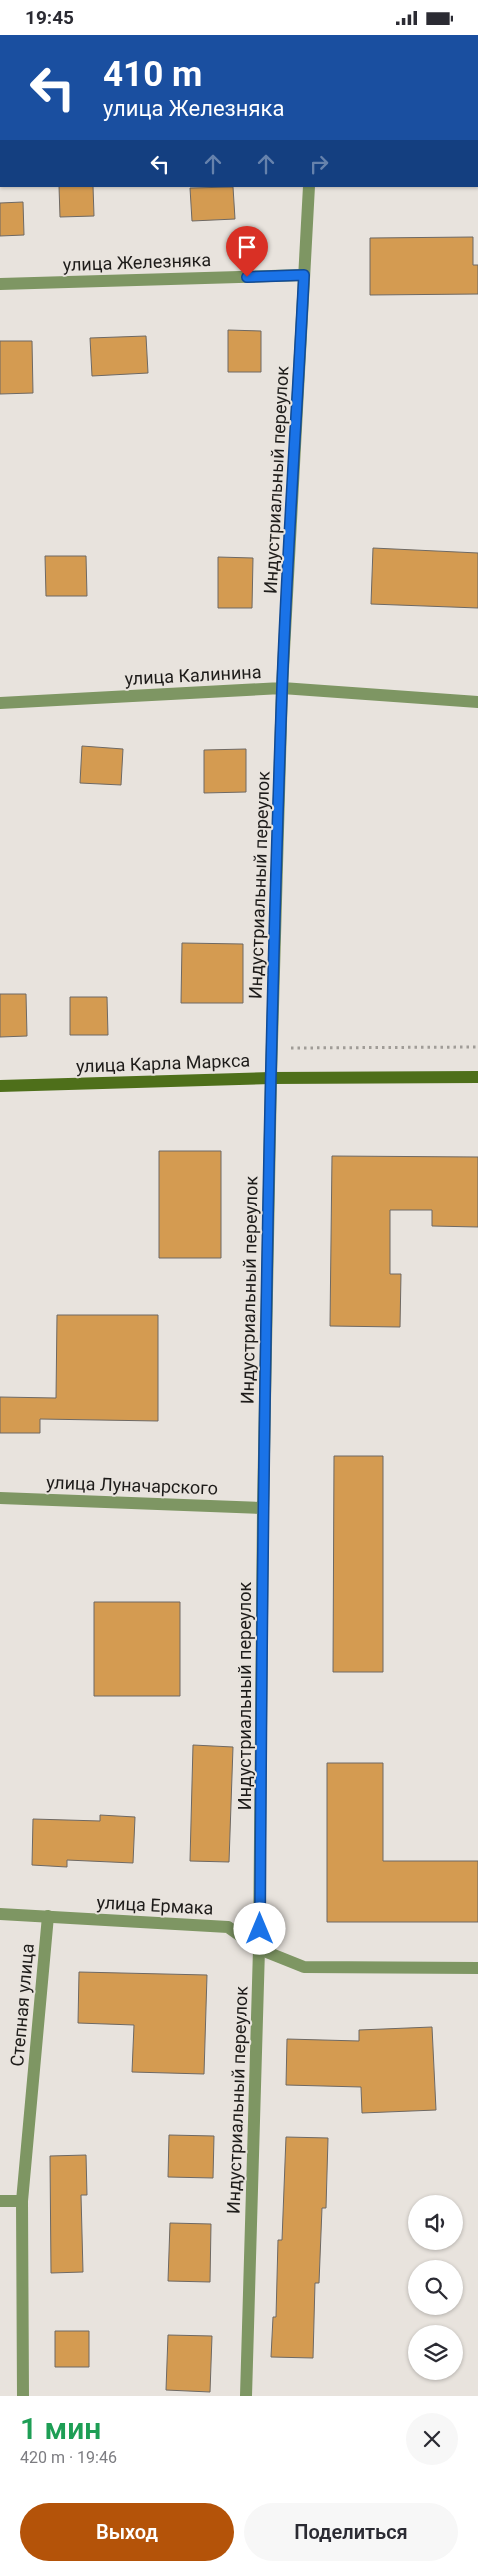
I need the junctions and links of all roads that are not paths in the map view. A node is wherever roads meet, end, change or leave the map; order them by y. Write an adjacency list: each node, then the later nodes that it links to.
1 (309, 187): 2 (street, Индустриальный переулок)
2 (304, 275): 3 (street, улица Железняка); 4 (street, Индустриальный переулок)
3 (0, 284)
4 (282, 688): 5 (street, улица Калинина); 6 (street, улица Калинина); 7 (street, Индустриальный переулок)
5 (478, 702)
6 (0, 703)
7 (271, 1077): 8 (main road, улица Карла Маркса); 9 (main road, улица Карла Маркса); 11 (street, Индустриальный переулок)
8 (478, 1077)
9 (0, 1086)
10 (0, 1498): 11 (street, улица Луначарского)
11 (263, 1508): 14 (street, Индустриальный переулок)
12 (0, 1914): 13 (street, улица Ермака)
13 (48, 1916): 14 (street, улица Ермака); 17 (street, Степная улица)
14 (259, 1949): 15 (street, улица Ермака); 19 (street, Индустриальный переулок)
15 (478, 1968)
16 (0, 2201): 17 (street)
17 (22, 2201): 18 (street, Степная улица)
18 (23, 2396)
19 (246, 2396)

